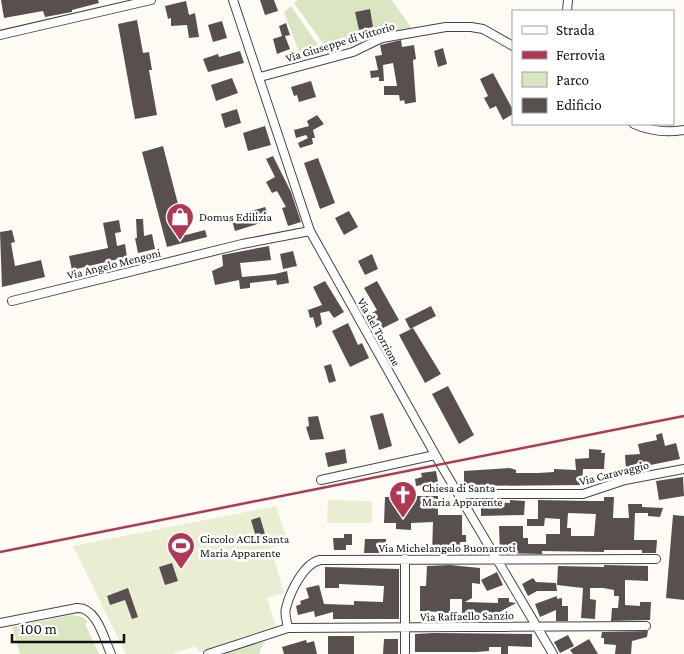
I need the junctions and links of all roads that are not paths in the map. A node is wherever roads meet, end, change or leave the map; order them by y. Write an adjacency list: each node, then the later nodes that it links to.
1 (152, 0): 3 (street)
2 (233, 0): 5 (street, Via del Torrione)
3 (0, 36)
4 (512, 45): 5 (street, Via Giuseppe di Vittorio)
5 (260, 77): 8 (street, Via del Torrione)
6 (636, 125): 7 (street)
7 (684, 130)
8 (310, 231): 9 (street, Via Angelo Mengoni); 10 (street, Via del Torrione)
9 (12, 301)
10 (435, 455): 12 (street); 13 (street, Via del Torrione)
11 (684, 468): 13 (street, Via Caravaggio)
12 (321, 480)
13 (460, 497): 15 (street, Via del Torrione)
14 (405, 559): 15 (street, Via Michelangelo Buonarroti); 20 (street, Via Michelangelo Buonarroti); 21 (street)
15 (498, 559): 16 (street, Via Michelangelo Buonarroti); 19 (street, Via del Torrione)
16 (656, 559)
17 (0, 623): 22 (street)
18 (646, 626): 19 (street, Via Raffaello Sanzio)
19 (536, 627): 21 (street, Via Raffaello Sanzio); 25 (street, Via del Torrione)
20 (288, 628): 21 (street, Via Raffaello Sanzio); 23 (street, Via Raffaello Sanzio)
21 (405, 629): 24 (street)
22 (111, 654)
23 (208, 654)
24 (405, 654)
25 (553, 654)

